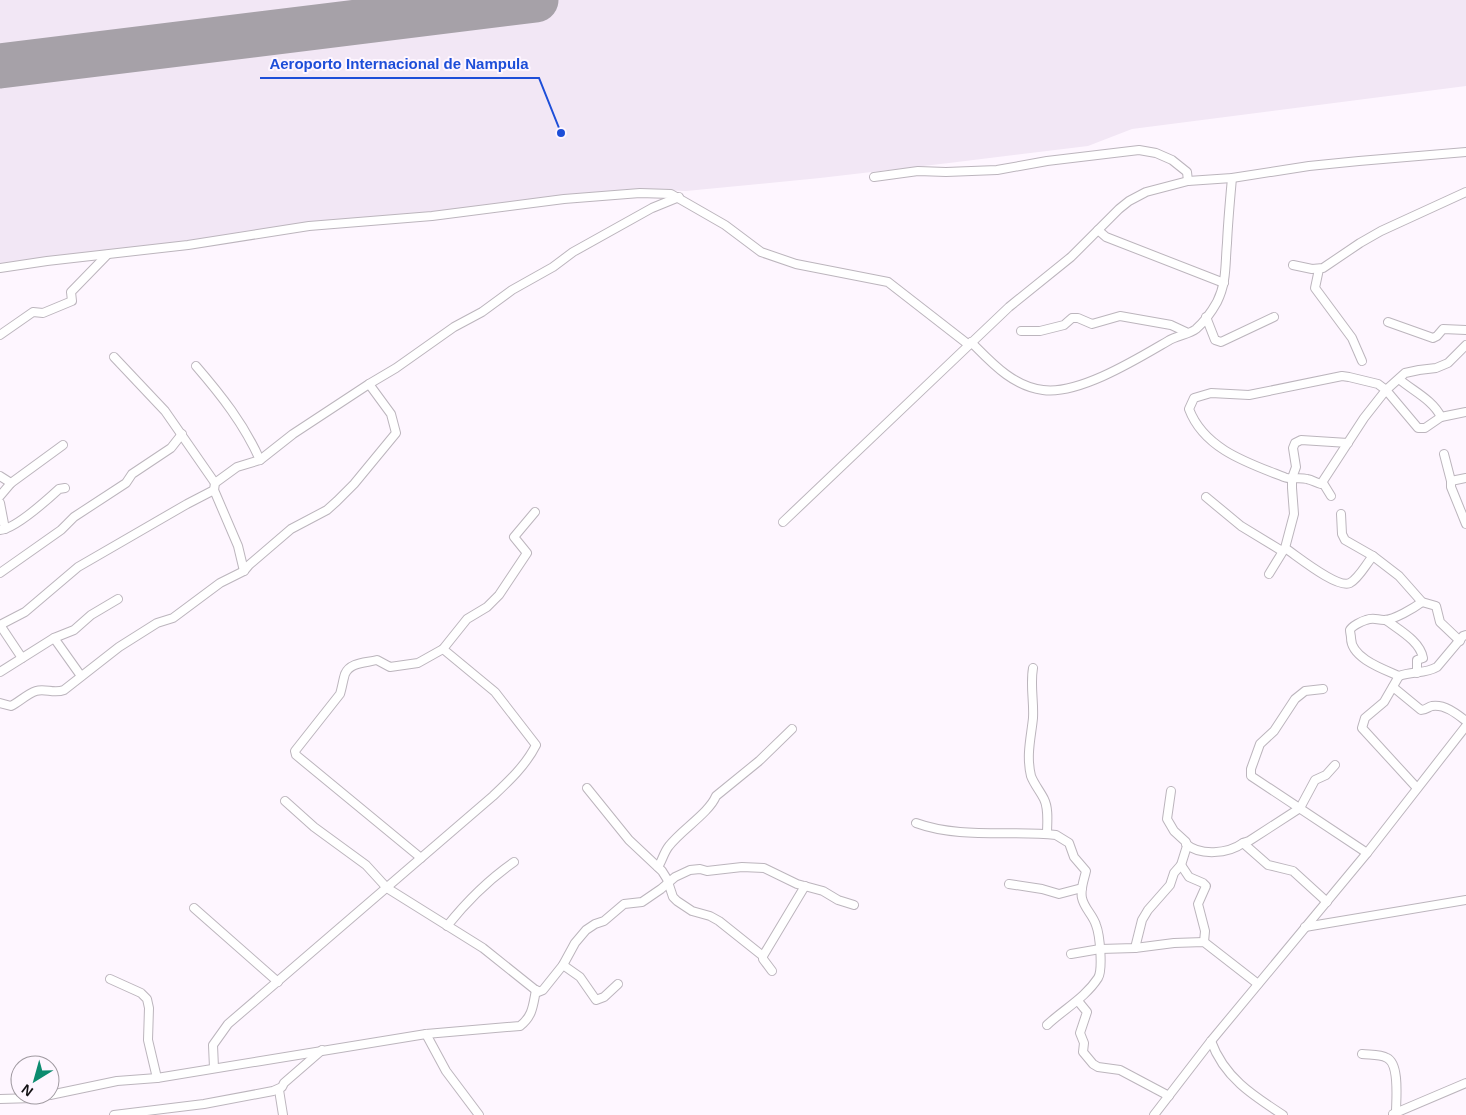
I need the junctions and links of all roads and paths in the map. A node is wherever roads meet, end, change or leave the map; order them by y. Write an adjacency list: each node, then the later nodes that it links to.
1 (1466, 152): 3 (street)
2 (874, 177): 4 (street)
3 (1232, 178): 4 (street); 12 (street)
4 (1188, 181): 7 (street)
5 (1466, 192): 11 (street)
6 (679, 197): 8 (street); 20 (street); 26 (street)
7 (1098, 230): 12 (street); 20 (street)
8 (107, 255): 10 (street); 19 (street)
9 (1293, 265): 11 (street)
10 (0, 268)
11 (1319, 269): 23 (street)
12 (1224, 283): 13 (street)
13 (1206, 317): 14 (street); 18 (street)
14 (1274, 318)
15 (1388, 322): 16 (street)
16 (1466, 330)
17 (1021, 332): 18 (street)
18 (1186, 332): 20 (street)
19 (0, 334)
20 (970, 344): 49 (street)
21 (1466, 345): 25 (street)
22 (114, 357): 30 (street)
23 (1362, 361)
24 (196, 366): 34 (street)
25 (1399, 379): 27 (street); 29 (street)
26 (369, 384): 34 (street); 54 (street)
27 (1386, 390): 29 (street); 31 (street); 36 (street)
28 (1466, 412): 29 (street)
29 (1441, 417)
30 (182, 434): 41 (street); 55 (street)
31 (1348, 443): 36 (street); 40 (street)
32 (63, 445): 39 (street)
33 (1444, 454): 38 (street)
34 (260, 460): 41 (street)
35 (0, 476): 39 (street)
36 (1292, 478): 40 (street); 52 (street)
37 (1466, 478): 38 (street)
38 (1451, 481): 50 (street)
39 (11, 483): 43 (street)
40 (1323, 483): 45 (street)
41 (214, 487): 54 (street); 64 (street)
42 (65, 488): 51 (street)
43 (0, 496)
44 (1206, 496): 52 (street)
45 (1331, 496)
46 (0, 503): 51 (street)
47 (535, 512): 63 (street)
48 (1341, 514): 53 (street)
49 (783, 522)
50 (1466, 524)
51 (2, 530)
52 (1283, 549): 53 (street); 56 (street)
53 (1373, 556): 58 (street)
54 (244, 571): 68 (street)
55 (0, 573)
56 (1269, 574)
57 (118, 599): 61 (street)
58 (1422, 602): 59 (street); 62 (street)
59 (1386, 620): 67 (street); 69 (street)
60 (1466, 635): 62 (street)
61 (54, 638): 64 (street); 68 (street)
62 (1460, 642): 67 (street)
63 (443, 649): 87 (street); 87 (street)
64 (22, 658): 66 (street)
65 (1033, 668): 83 (street)
66 (0, 672)
67 (1417, 673): 69 (street)
68 (81, 676): 72 (street)
69 (1399, 676): 70 (street)
70 (1393, 687): 73 (street); 78 (street)
71 (1323, 689): 81 (street)
72 (0, 703)
73 (1466, 720)
74 (1466, 726): 78 (street)
75 (792, 728): 90 (street)
76 (1334, 765): 81 (street)
77 (587, 788): 90 (street)
78 (1417, 788): 86 (street)
79 (1171, 791): 84 (street)
80 (285, 801): 94 (street)
81 (1300, 808): 85 (street); 86 (street)
82 (916, 823): 83 (street)
83 (1047, 834): 95 (street)
84 (1186, 844): 85 (street); 89 (street)
85 (1243, 844): 97 (street)
86 (1367, 853): 97 (street)
87 (421, 858): 94 (street)
88 (514, 862): 100 (street)
89 (1181, 864): 102 (street); 103 (street)
90 (658, 868): 91 (street)
91 (668, 882): 93 (street); 106 (street); 107 (street)
92 (1009, 884): 95 (street)
93 (805, 886): 98 (street); 106 (street)
94 (387, 888): 100 (street); 110 (street)
95 (1082, 888): 104 (street)
96 (1466, 900): 101 (street)
97 (1327, 902): 101 (street)
98 (854, 905)
99 (194, 908): 110 (street)
100 (448, 926): 113 (street)
101 (1305, 927): 112 (street)
102 (1204, 942): 103 (street); 112 (street)
103 (1136, 948): 104 (street)
104 (1100, 949): 105 (street); 114 (street)
105 (1071, 954)
106 (763, 956): 108 (street)
107 (563, 965): 111 (street); 113 (street)
108 (772, 971)
109 (110, 979): 121 (street)
110 (278, 982): 120 (street)
111 (618, 984)
112 (1258, 984): 117 (street)
113 (536, 990): 116 (street)
114 (1078, 1001): 115 (street); 125 (street)
115 (1047, 1025)
116 (426, 1034): 118 (street); 129 (street)
117 (1211, 1041): 125 (street); 131 (street)
118 (322, 1050): 120 (street); 123 (street)
119 (1362, 1054): 126 (street)
120 (214, 1068): 121 (street)
121 (156, 1078): 124 (street)
122 (1466, 1083): 126 (street)
123 (278, 1090): 127 (street); 128 (street)
124 (60, 1093)
125 (1169, 1096): 130 (street)
126 (1394, 1114)
127 (114, 1115)
128 (283, 1115)
129 (479, 1115)
130 (1154, 1115)
131 (1282, 1115)

